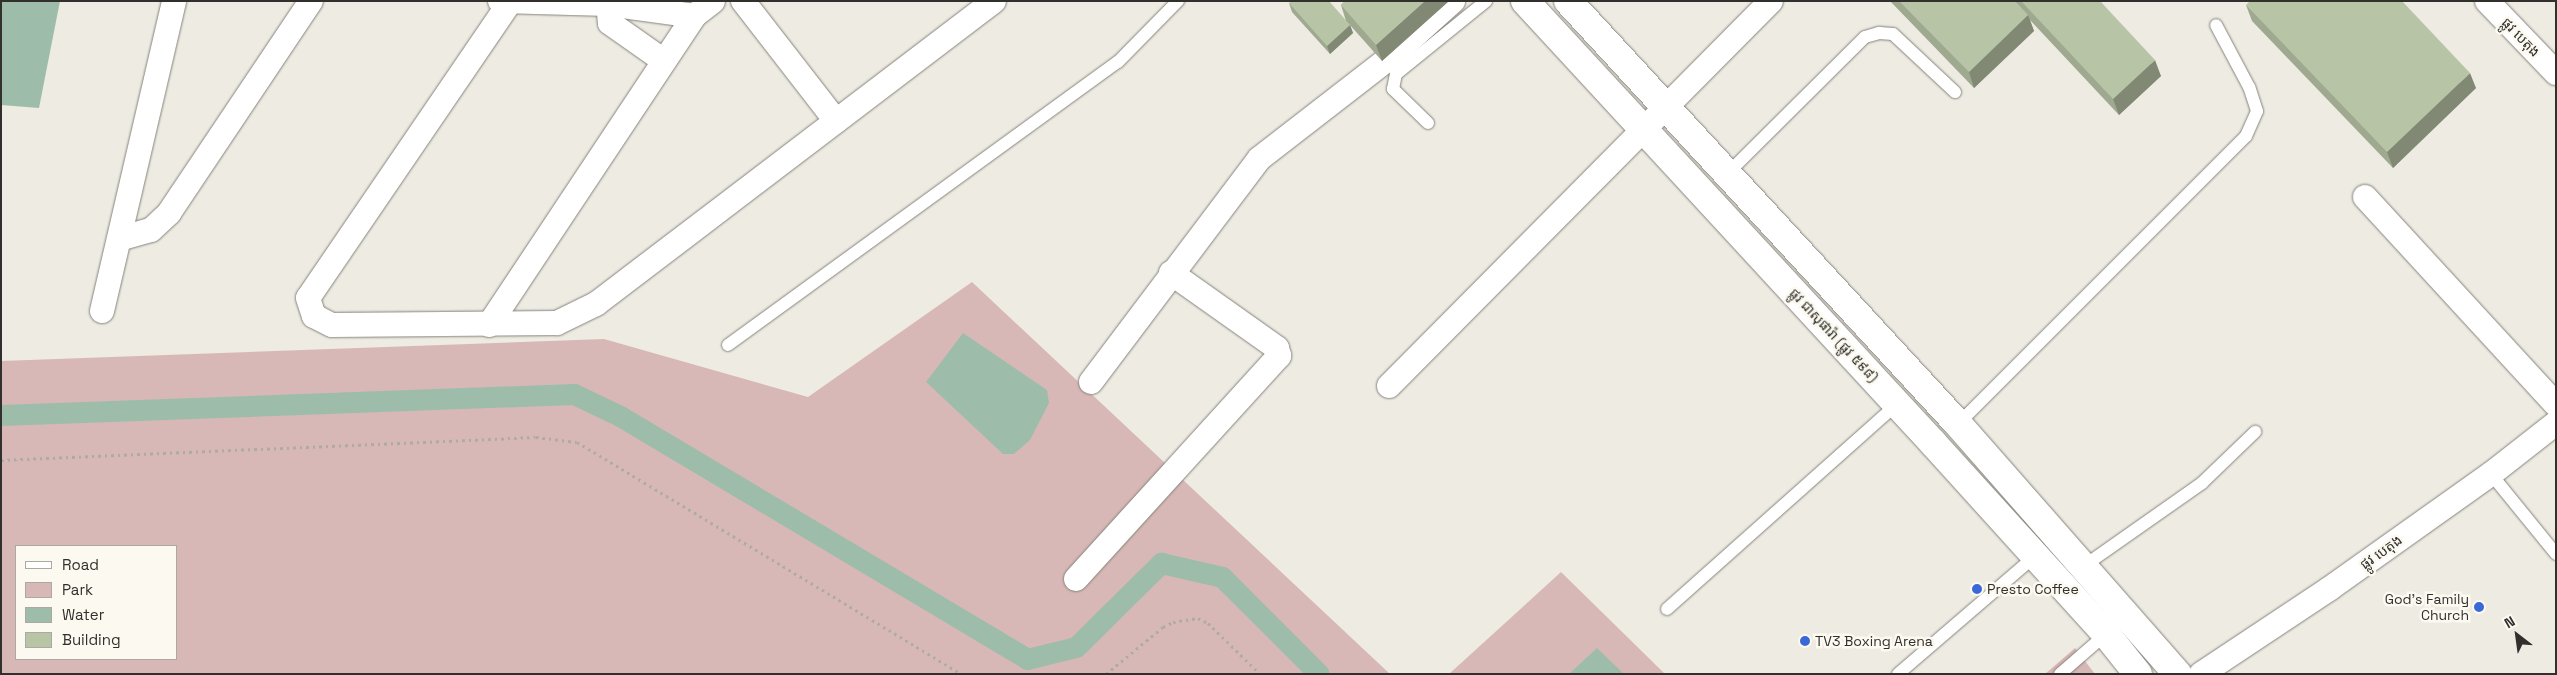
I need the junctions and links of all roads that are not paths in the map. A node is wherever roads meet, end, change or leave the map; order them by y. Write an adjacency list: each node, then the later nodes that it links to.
1 (174, 1): 26 (street)
2 (311, 1): 26 (street)
3 (713, 1): 15 (street)
4 (743, 1): 21 (street)
5 (994, 1): 21 (street)
6 (1178, 1): 30 (lane)
7 (1453, 1): 27 (street)
8 (1486, 1): 22 (lane)
9 (1525, 1): 23 (main road, ផ្លូវ ជាសុផារ៉ា (ផ្លូវ ៥៩៨))
10 (1568, 1): 20 (main road)
11 (1771, 1): 20 (street)
12 (2486, 1): 18 (street, ផ្លូវ បេតុង)
13 (505, 2): 14 (street); 29 (street)
14 (608, 3): 15 (street); 17 (street)
15 (694, 16): 17 (street)
16 (2216, 25): 36 (lane)
17 (664, 61): 29 (street)
18 (2556, 73)
19 (1955, 92): 24 (lane)
20 (1665, 106): 23 (street); 24 (main road)
21 (836, 122): 29 (street)
22 (1428, 123)
23 (1643, 129): 32 (street); 33 (main road, ផ្លូវ ជាសុផារ៉ា (ផ្លូវ ៥៩៨))
24 (1727, 174): 36 (main road)
25 (2365, 197): 34 (street)
26 (119, 239): 28 (street)
27 (1171, 273): 31 (street); 44 (street)
28 (102, 311)
29 (489, 325)
30 (728, 345)
31 (1091, 382)
32 (1388, 386)
33 (1898, 404): 40 (main road, ផ្លូវ ជាសុផារ៉ា (ផ្លូវ ៥៩៨)); 45 (lane)
34 (2556, 405)
35 (2556, 423): 38 (street, ផ្លូវ បេតុង)
36 (1958, 424): 39 (main road)
37 (2255, 432): 43 (lane)
38 (2491, 474): 41 (lane); 51 (street, ផ្លូវ បេតុង)
39 (2005, 477): 40 (main road); 43 (main road)
40 (1982, 498): 42 (main road, ផ្លូវ ជាសុផារ៉ា (ផ្លូវ ៥៩៨))
41 (2556, 554)
42 (2034, 557): 46 (main road, ផ្លូវ ជាសុផារ៉ា (ផ្លូវ ៥៩៨)); 47 (lane)
43 (2084, 566): 50 (main road)
44 (1076, 579)
45 (1667, 609)
46 (2106, 634): 48 (lane); 49 (main road, ផ្លូវ ជាសុផារ៉ា (ផ្លូវ ៥៩៨))
47 (1898, 674)
48 (2060, 674)
49 (2138, 674)
50 (2178, 674)
51 (2201, 674)

